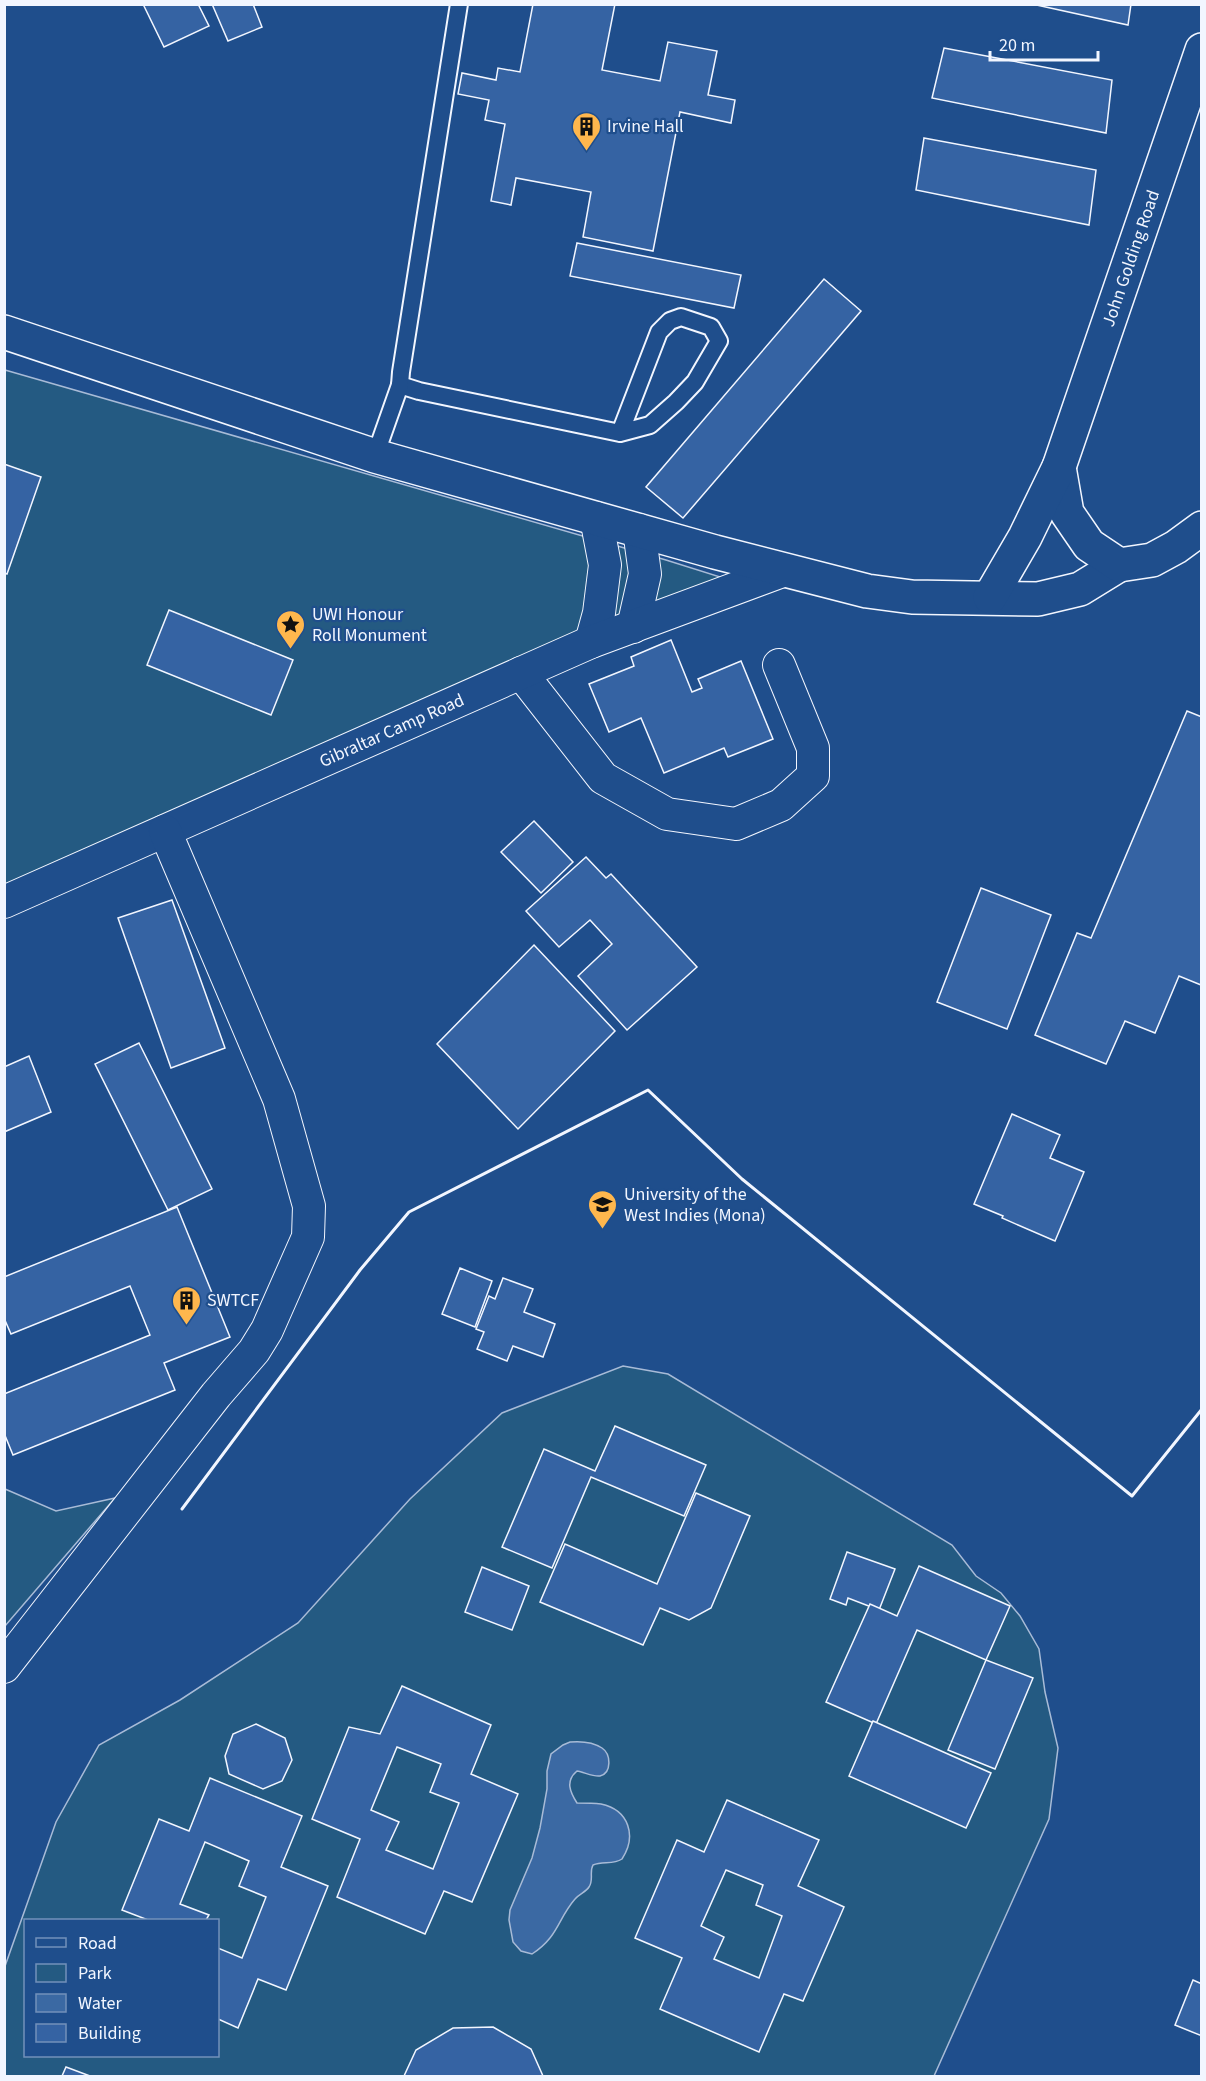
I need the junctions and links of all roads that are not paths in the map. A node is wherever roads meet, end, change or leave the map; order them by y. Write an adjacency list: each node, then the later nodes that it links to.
1 (459, 4): 4 (lane)
2 (1202, 50): 7 (street, John Golding Road)
3 (4, 332): 6 (street)
4 (400, 385): 5 (lane); 6 (lane)
5 (620, 433): 5 (lane)
6 (375, 456): 8 (street)
7 (1059, 467): 11 (street, John Golding Road); 13 (street, John Golding Road)
8 (596, 518): 10 (street); 15 (street)
9 (1202, 528): 11 (street)
10 (639, 530): 12 (street); 14 (street)
11 (1119, 565): 13 (street)
12 (785, 570): 13 (street); 14 (street, Gibraltar Camp Road)
13 (990, 597)
14 (633, 627): 15 (street, Gibraltar Camp Road)
15 (591, 642): 17 (street, Gibraltar Camp Road)
16 (779, 664): 17 (street)
17 (521, 673): 18 (street, Gibraltar Camp Road)
18 (165, 831): 19 (street, Gibraltar Camp Road); 20 (street)
19 (4, 902)
20 (4, 1667)

